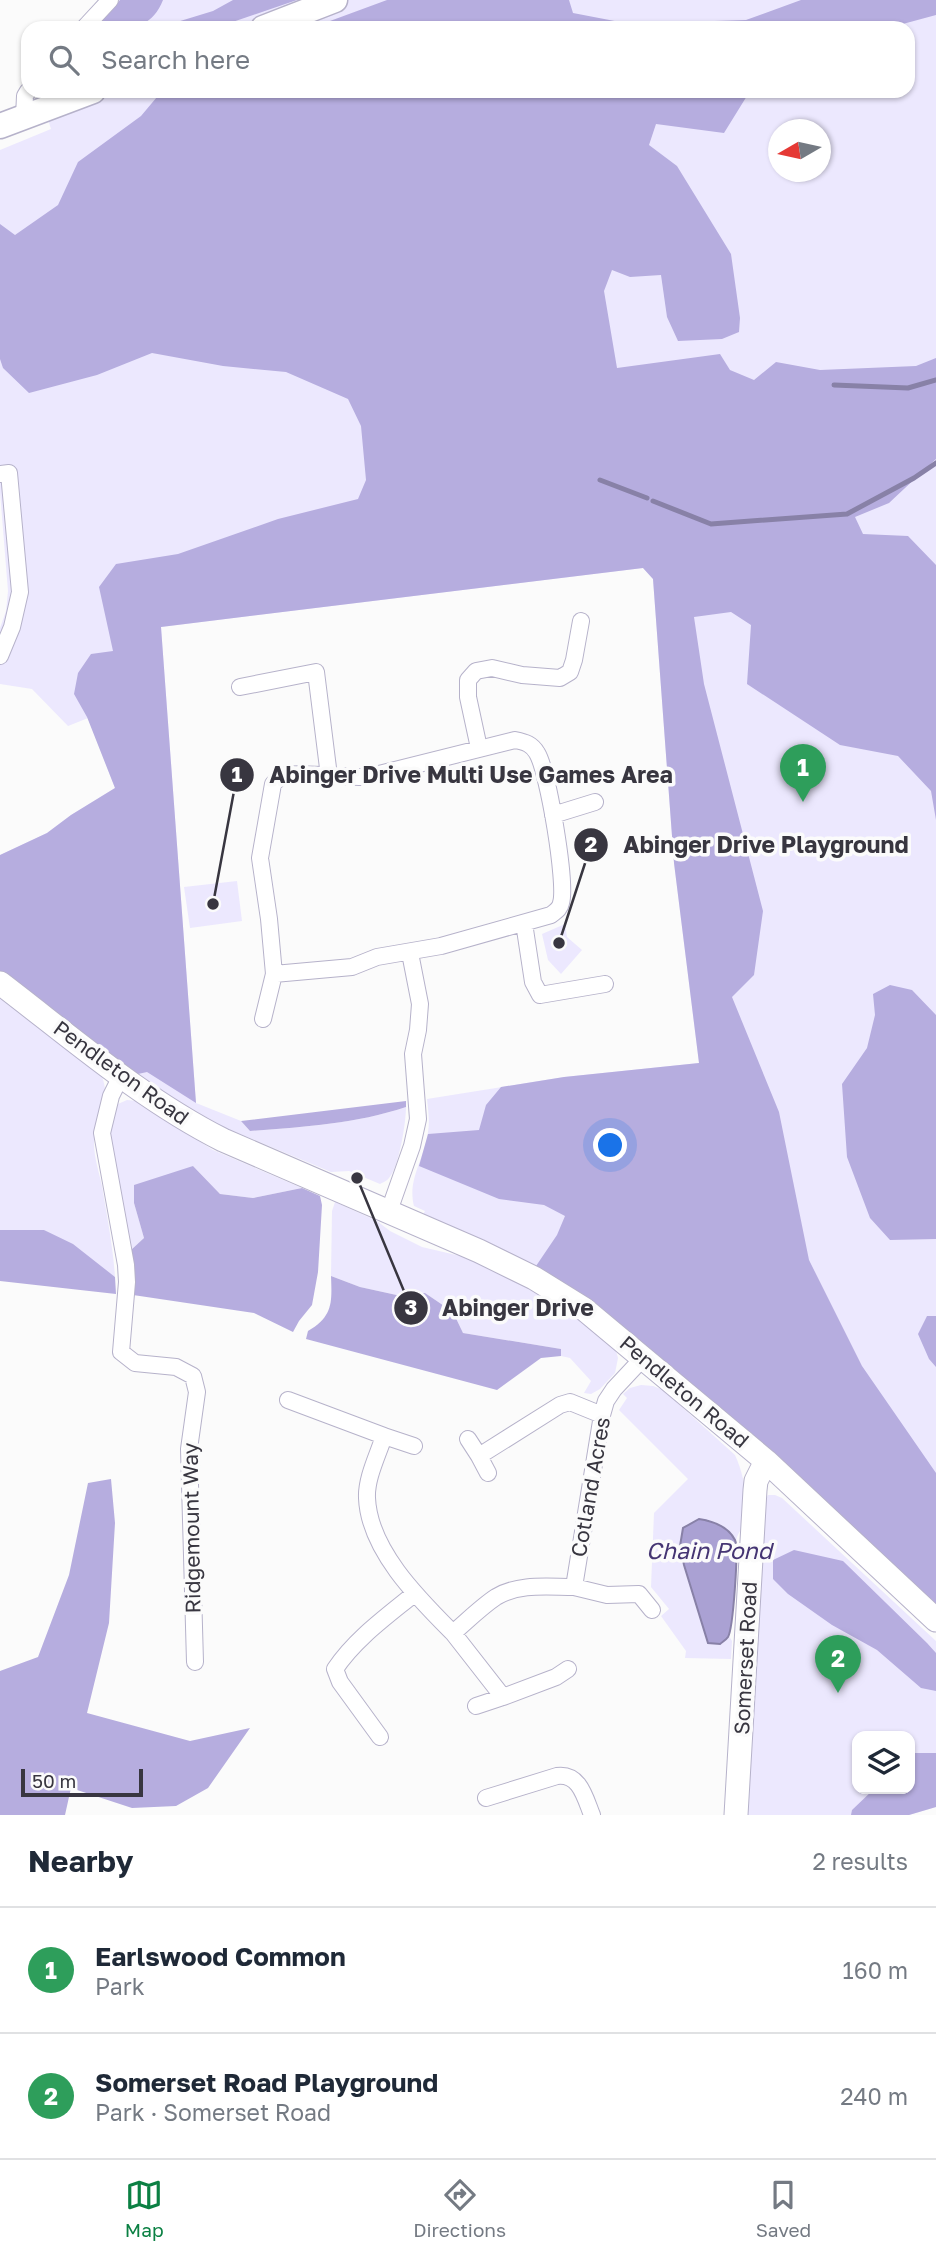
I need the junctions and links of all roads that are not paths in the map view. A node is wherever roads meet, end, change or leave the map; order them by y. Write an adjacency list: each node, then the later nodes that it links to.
1 (110, 0): 3 (street)
2 (335, 0): 4 (main road)
3 (90, 21)
4 (281, 21)
5 (25, 98): 7 (street)
6 (74, 98): 7 (main road)
7 (24, 117): 8 (main road)
8 (0, 126)
9 (0, 474): 11 (street)
10 (581, 621): 13 (street)
11 (0, 656)
12 (240, 687): 14 (street)
13 (479, 748): 14 (street); 16 (street)
14 (329, 776): 19 (street)
15 (595, 802): 16 (street)
16 (553, 816): 17 (street)
17 (524, 923): 18 (street); 21 (street)
18 (410, 953): 19 (street); 24 (street)
19 (274, 974): 22 (street)
20 (0, 983): 23 (street, Pendleton Road)
21 (605, 984)
22 (263, 1019)
23 (121, 1076): 24 (street, Pendleton Road); 39 (street, Ridgemount Way)
24 (389, 1211): 25 (street, Pendleton Road)
25 (643, 1358): 27 (street, Cotland Acres); 32 (street, Pendleton Road)
26 (288, 1400): 28 (street)
27 (602, 1415): 31 (street); 34 (street, Cotland Acres)
28 (384, 1436): 30 (street); 35 (street)
29 (468, 1439): 31 (street)
30 (414, 1446)
31 (479, 1456): 33 (street)
32 (766, 1461): 37 (street, Pendleton Road); 46 (street, Somerset Road)
33 (488, 1473)
34 (574, 1587): 36 (street, Cotland Acres); 38 (street, Cotland Acres)
35 (414, 1594): 38 (street); 43 (street)
36 (652, 1609)
37 (936, 1620)
38 (453, 1633): 41 (street)
39 (195, 1662)
40 (568, 1669): 41 (street)
41 (503, 1697): 42 (street)
42 (477, 1706)
43 (380, 1737)
44 (486, 1798): 45 (street)
45 (592, 1815)
46 (736, 1815)

